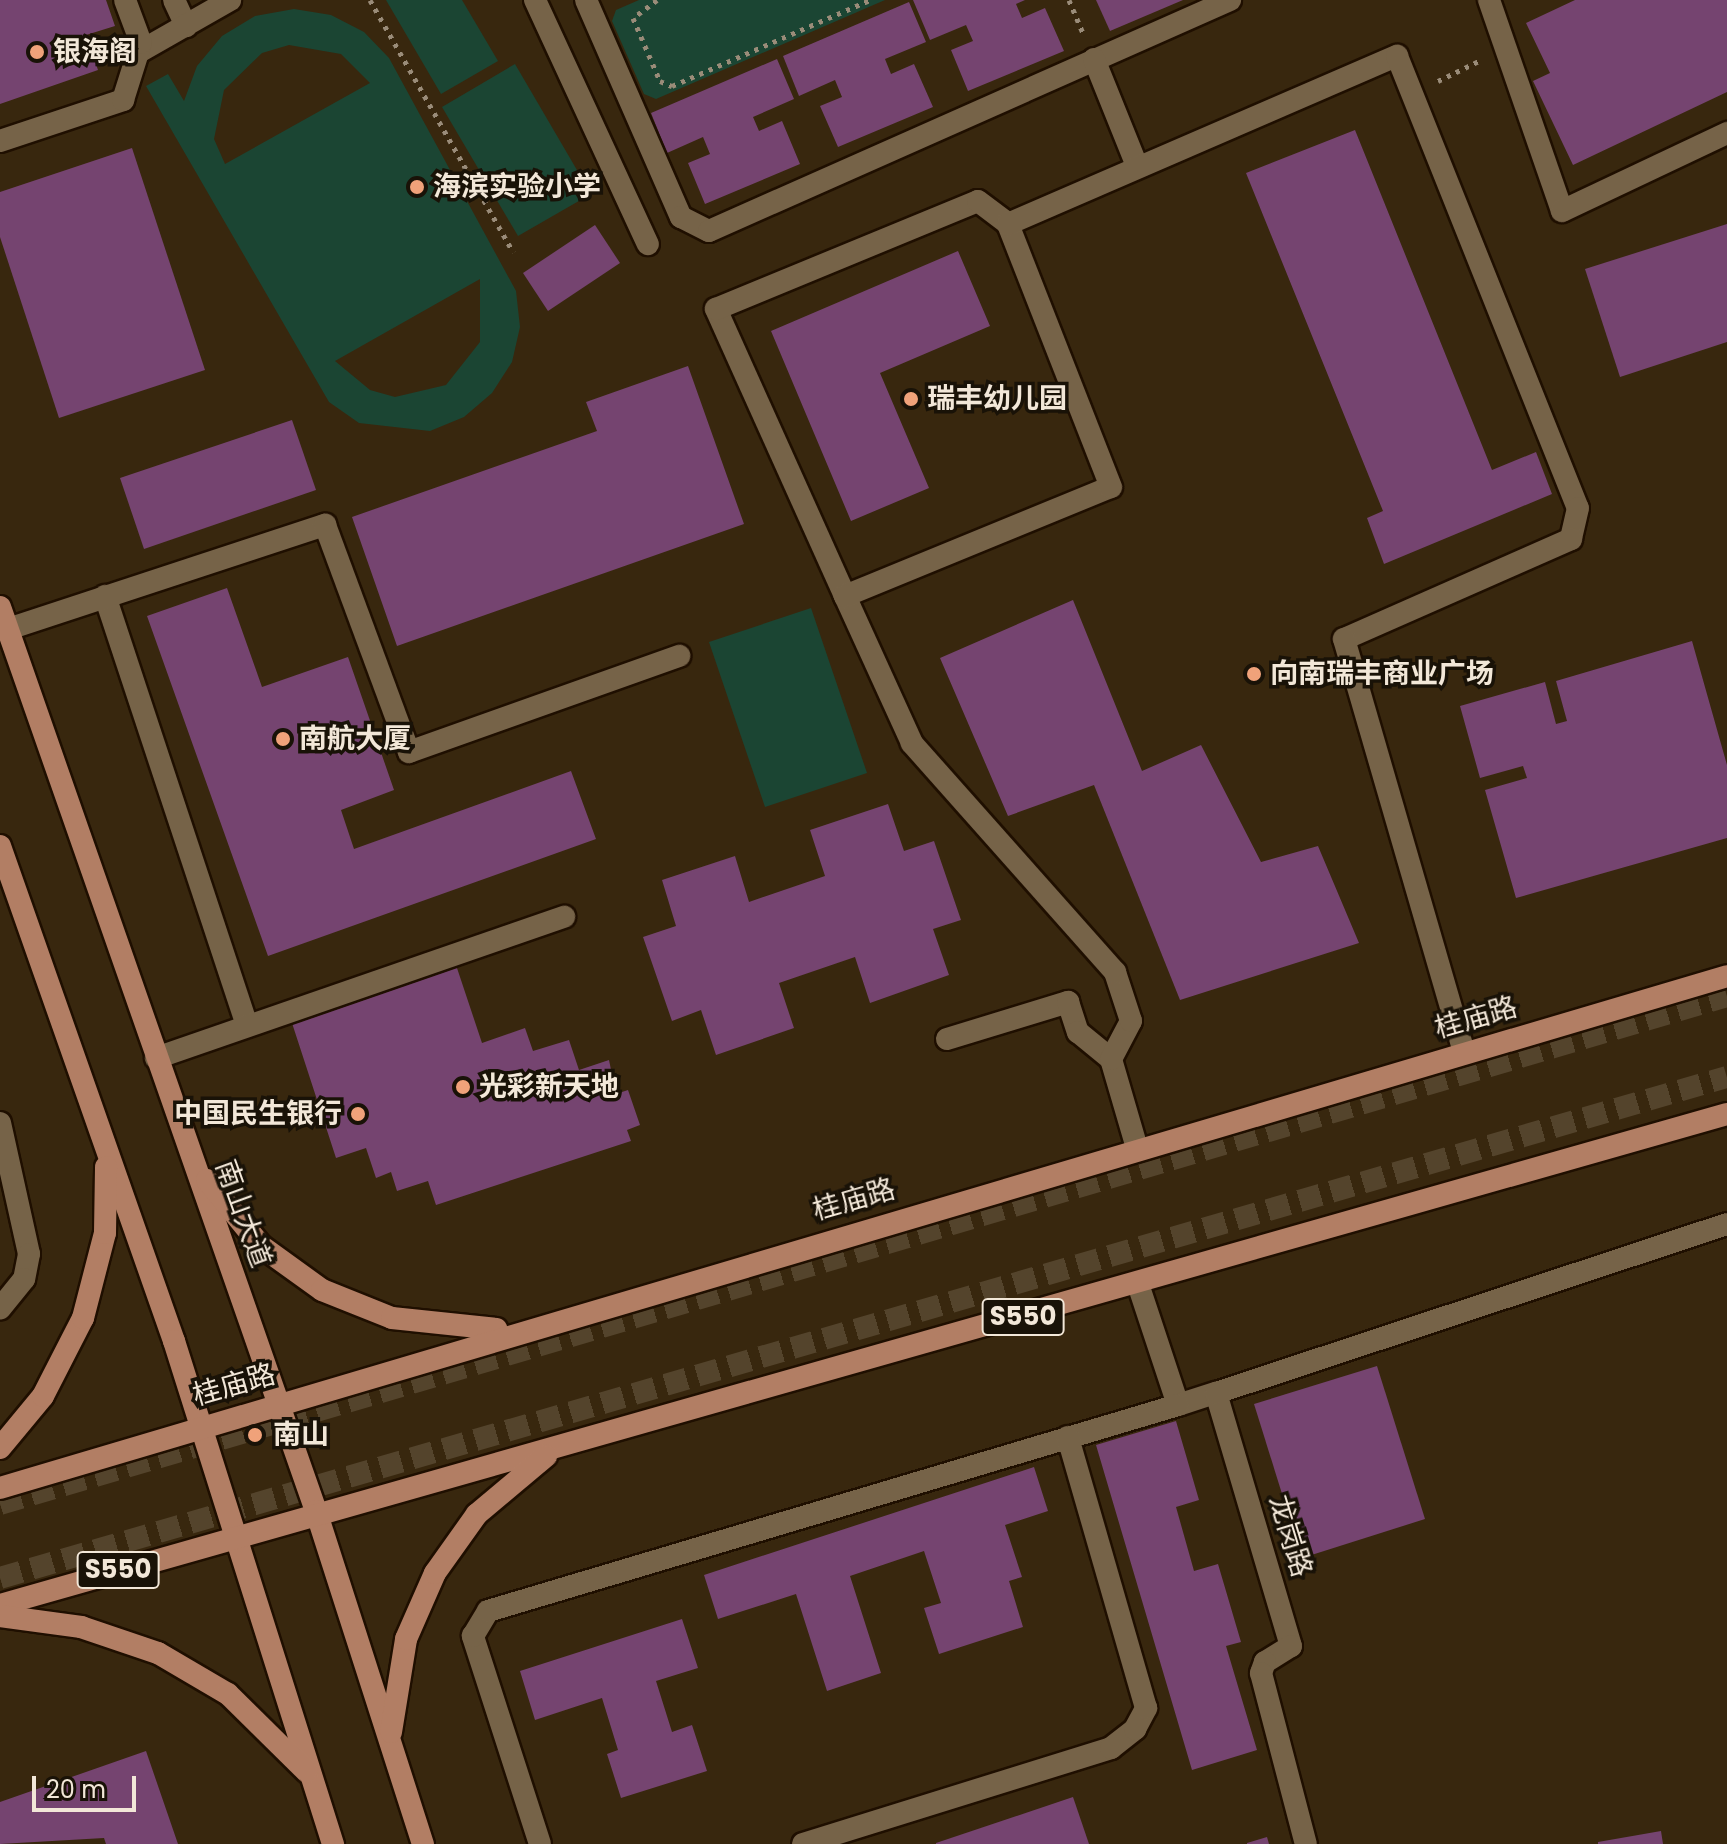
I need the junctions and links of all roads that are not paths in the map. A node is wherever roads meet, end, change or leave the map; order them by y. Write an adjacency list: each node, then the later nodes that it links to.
1 (125, 0): 9 (street)
2 (174, 0): 8 (street)
3 (230, 0): 8 (street)
4 (535, 0): 15 (street)
5 (586, 0): 10 (street)
6 (1230, 0): 10 (street)
7 (1489, 0): 11 (street)
8 (186, 26): 9 (street)
9 (139, 52): 12 (street)
10 (1094, 59): 13 (street)
11 (1727, 133)
12 (0, 141)
13 (1137, 166): 14 (street); 26 (street)
14 (1008, 224): 17 (street); 17 (street)
15 (648, 244)
16 (105, 596): 19 (street); 20 (street); 24 (street)
17 (845, 596): 28 (street)
18 (0, 607): 19 (main road, 南山大道)
19 (8, 629): 27 (main road, 南山大道)
20 (679, 656)
21 (0, 846): 32 (main road)
22 (564, 917): 24 (street)
23 (1727, 976): 26 (main road, 桂庙路)
24 (246, 1022): 27 (street)
25 (947, 1039): 28 (street)
26 (1464, 1053): 33 (main road, 桂庙路)
27 (156, 1058): 30 (main road, 南山大道)
28 (1111, 1059): 33 (street)
29 (1727, 1114): 35 (main road, S550)
30 (178, 1121): 37 (main road); 39 (main road, 南山大道)
31 (0, 1123): 36 (street)
32 (106, 1146): 41 (main road); 44 (main road)
33 (1137, 1148): 37 (main road, 桂庙路)
34 (1727, 1224): 38 (street)
35 (1138, 1284): 40 (street); 43 (main road, S550)
36 (0, 1309)
37 (541, 1324): 39 (main road, 桂庙路)
38 (1216, 1393): 40 (street); 56 (street, 龙岗路)
39 (279, 1404): 41 (main road, 桂庙路); 46 (main road, 南山大道)
40 (1178, 1405): 42 (street)
41 (201, 1425): 45 (main road, 桂庙路); 47 (main road)
42 (1068, 1437): 54 (street); 55 (street)
43 (561, 1446): 46 (main road, S550); 50 (main road)
44 (0, 1448)
45 (0, 1488)
46 (316, 1511): 47 (main road, S550); 50 (main road, 南山大道)
47 (235, 1535): 48 (main road, S550); 51 (main road)
48 (0, 1605)
49 (0, 1616): 51 (main road)
50 (390, 1745): 53 (main road, 南山大道)
51 (314, 1781): 52 (main road)
52 (333, 1844)
53 (423, 1844)
54 (540, 1844)
55 (803, 1844)
56 (1306, 1844)

